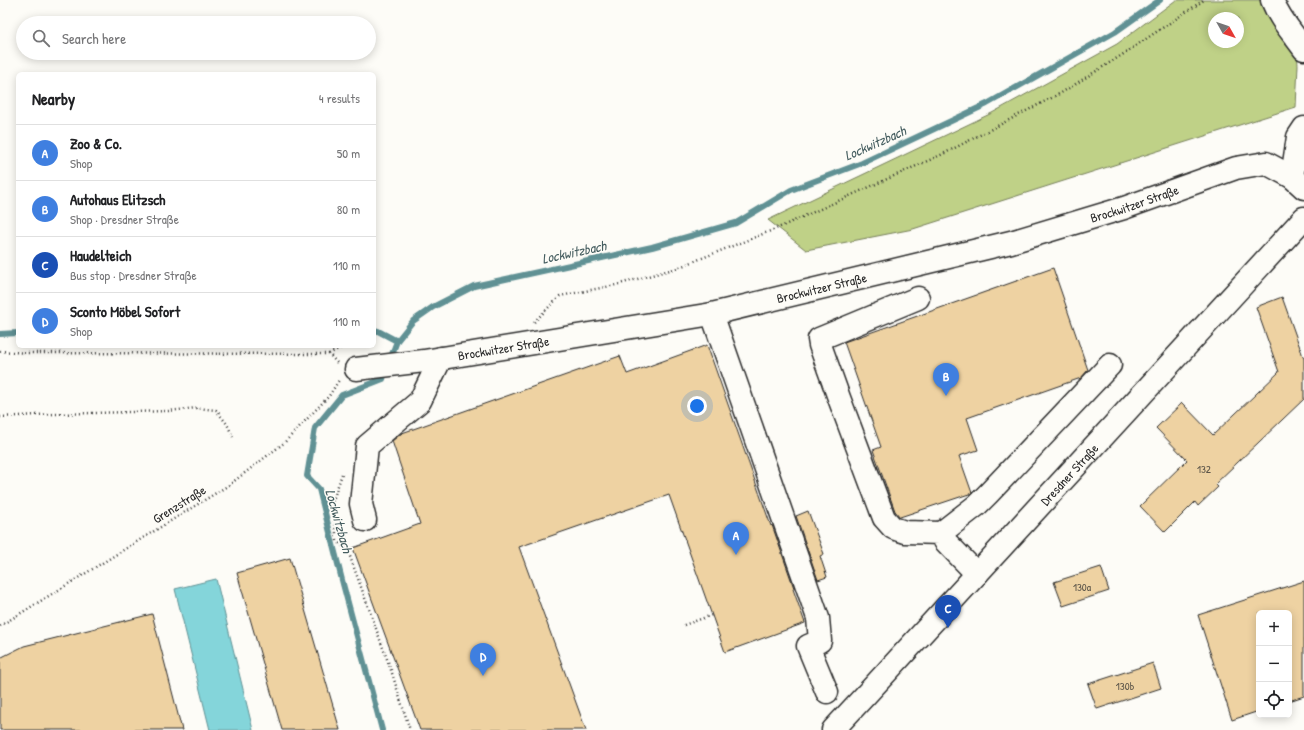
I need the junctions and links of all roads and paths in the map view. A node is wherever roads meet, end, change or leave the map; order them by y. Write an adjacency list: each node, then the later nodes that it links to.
1 (1204, 0): 9 (path)
2 (1272, 0): 3 (main road)
3 (1304, 49)
4 (1304, 128): 5 (main road)
5 (1298, 182): 8 (main road, Brockwitzer Straße)
6 (1304, 218): 21 (main road, Dresdner Straße)
7 (918, 298): 19 (main road)
8 (712, 314): 13 (main road, Brockwitzer Straße); 25 (main road)
9 (533, 323)
10 (340, 348): 12 (path)
11 (0, 351): 12 (path)
12 (329, 354): 15 (path)
13 (441, 358): 15 (main road, Brockwitzer Straße); 18 (main road)
14 (1110, 365): 19 (main road)
15 (350, 370): 24 (path, Grenzstraße)
16 (0, 417): 17 (path)
17 (233, 437)
18 (365, 520)
19 (941, 533): 21 (main road)
20 (345, 535): 26 (path)
21 (977, 574): 27 (main road, Dresdner Straße)
22 (712, 615): 23 (path)
23 (684, 625)
24 (0, 626)
25 (827, 692)
26 (410, 730)
27 (833, 730)

